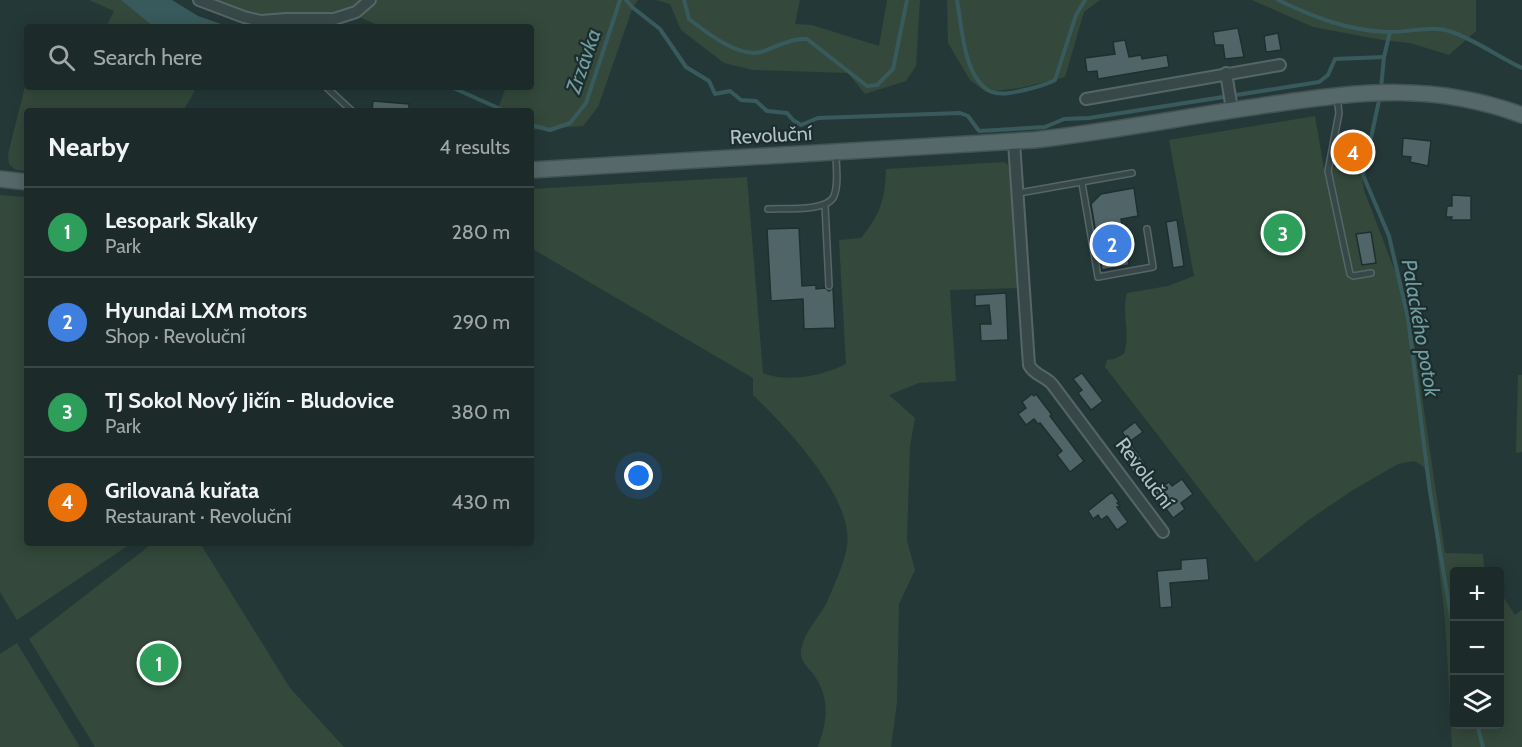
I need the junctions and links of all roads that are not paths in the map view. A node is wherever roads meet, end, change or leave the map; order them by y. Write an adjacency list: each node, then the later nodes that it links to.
1 (199, 0): 3 (street)
2 (370, 0): 3 (street)
3 (265, 24)
4 (1280, 65): 5 (street)
5 (1226, 73): 8 (street); 9 (street)
6 (329, 90): 10 (lane)
7 (1342, 94): 9 (main road, Revoluční); 11 (main road, Revoluční); 23 (lane)
8 (1086, 99)
9 (1230, 100): 12 (main road, Revoluční)
10 (349, 108)
11 (1522, 115)
12 (1014, 142): 13 (main road, Revoluční); 19 (street, Revoluční)
13 (837, 152): 14 (main road, Revoluční); 20 (lane)
14 (534, 170)
15 (1132, 173): 18 (lane)
16 (0, 179): 17 (main road)
17 (24, 182)
18 (1082, 183): 19 (lane); 22 (lane)
19 (1018, 193): 25 (street, Revoluční)
20 (825, 205): 21 (lane); 24 (lane)
21 (768, 209)
22 (1147, 229)
23 (1371, 273)
24 (829, 286)
25 (1162, 532)

